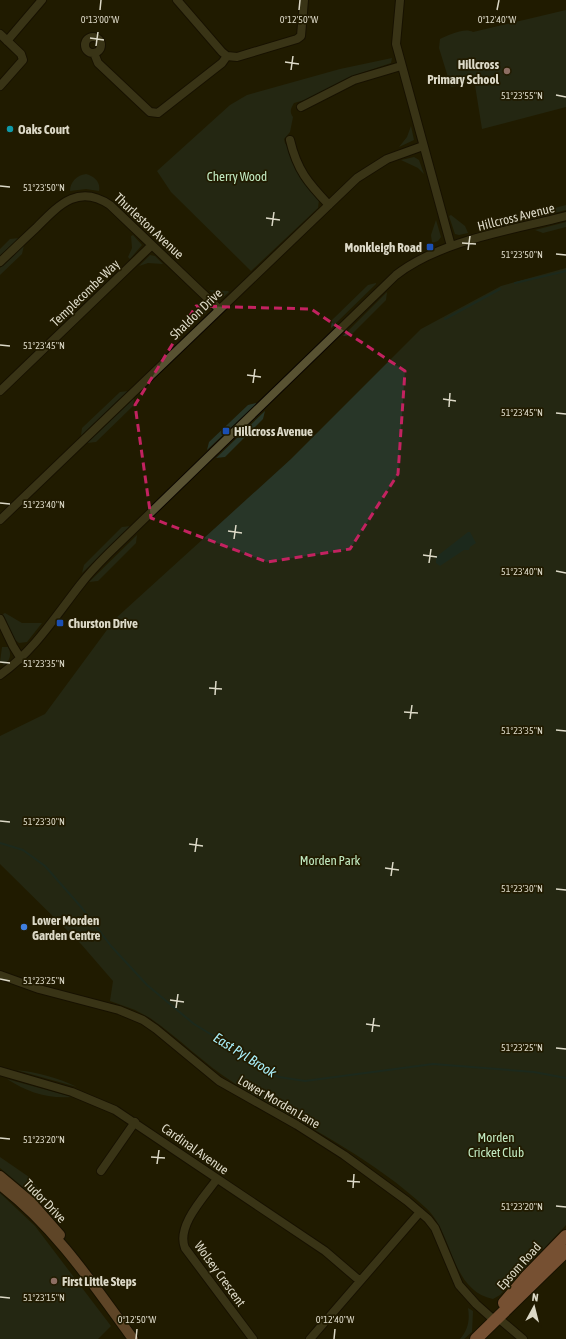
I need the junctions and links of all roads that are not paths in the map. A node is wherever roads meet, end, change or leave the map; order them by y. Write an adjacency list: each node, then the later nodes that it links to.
1 (42, 0): 6 (street)
2 (177, 0): 8 (street)
3 (304, 0): 8 (street)
4 (400, 0): 9 (street)
5 (0, 34): 6 (street)
6 (7, 41): 10 (street)
7 (94, 53): 8 (street)
8 (227, 56)
9 (402, 66): 11 (street); 13 (street)
10 (0, 86)
11 (301, 107)
12 (290, 140): 14 (street)
13 (423, 146): 14 (street, Shaldon Drive); 17 (street)
14 (329, 205): 19 (street, Shaldon Drive)
15 (566, 216): 17 (street, Hillcross Avenue)
16 (152, 245): 18 (street, Thurleston Avenue); 19 (street, Thurleston Avenue); 20 (street, Templecombe Way)
17 (451, 246): 23 (street, Hillcross Avenue)
18 (0, 262)
19 (219, 309): 21 (street, Shaldon Drive)
20 (0, 391)
21 (0, 520)
22 (0, 619): 23 (street)
23 (21, 659): 24 (street, Hillcross Avenue)
24 (0, 675)
25 (0, 975): 32 (street, Lower Morden Lane)
26 (0, 1071): 27 (street, Cardinal Avenue)
27 (134, 1122): 28 (street); 30 (street, Cardinal Avenue)
28 (101, 1171)
29 (0, 1176): 34 (main road, Tudor Drive)
30 (216, 1179): 36 (street, Cardinal Avenue); 39 (street, Wolsey Crescent)
31 (0, 1185): 34 (main road, Tudor Drive)
32 (420, 1212): 36 (street); 37 (street, Lower Morden Lane)
33 (566, 1236): 37 (highway, Epsom Road)
34 (66, 1248): 38 (main road, Tudor Drive)
35 (566, 1251): 37 (highway, Epsom Road)
36 (360, 1281): 40 (street)
37 (495, 1318): 41 (highway, Epsom Road); 42 (street, Lower Morden Lane)
38 (133, 1339)
39 (253, 1339)
40 (310, 1339)
41 (476, 1339)
42 (523, 1339)

